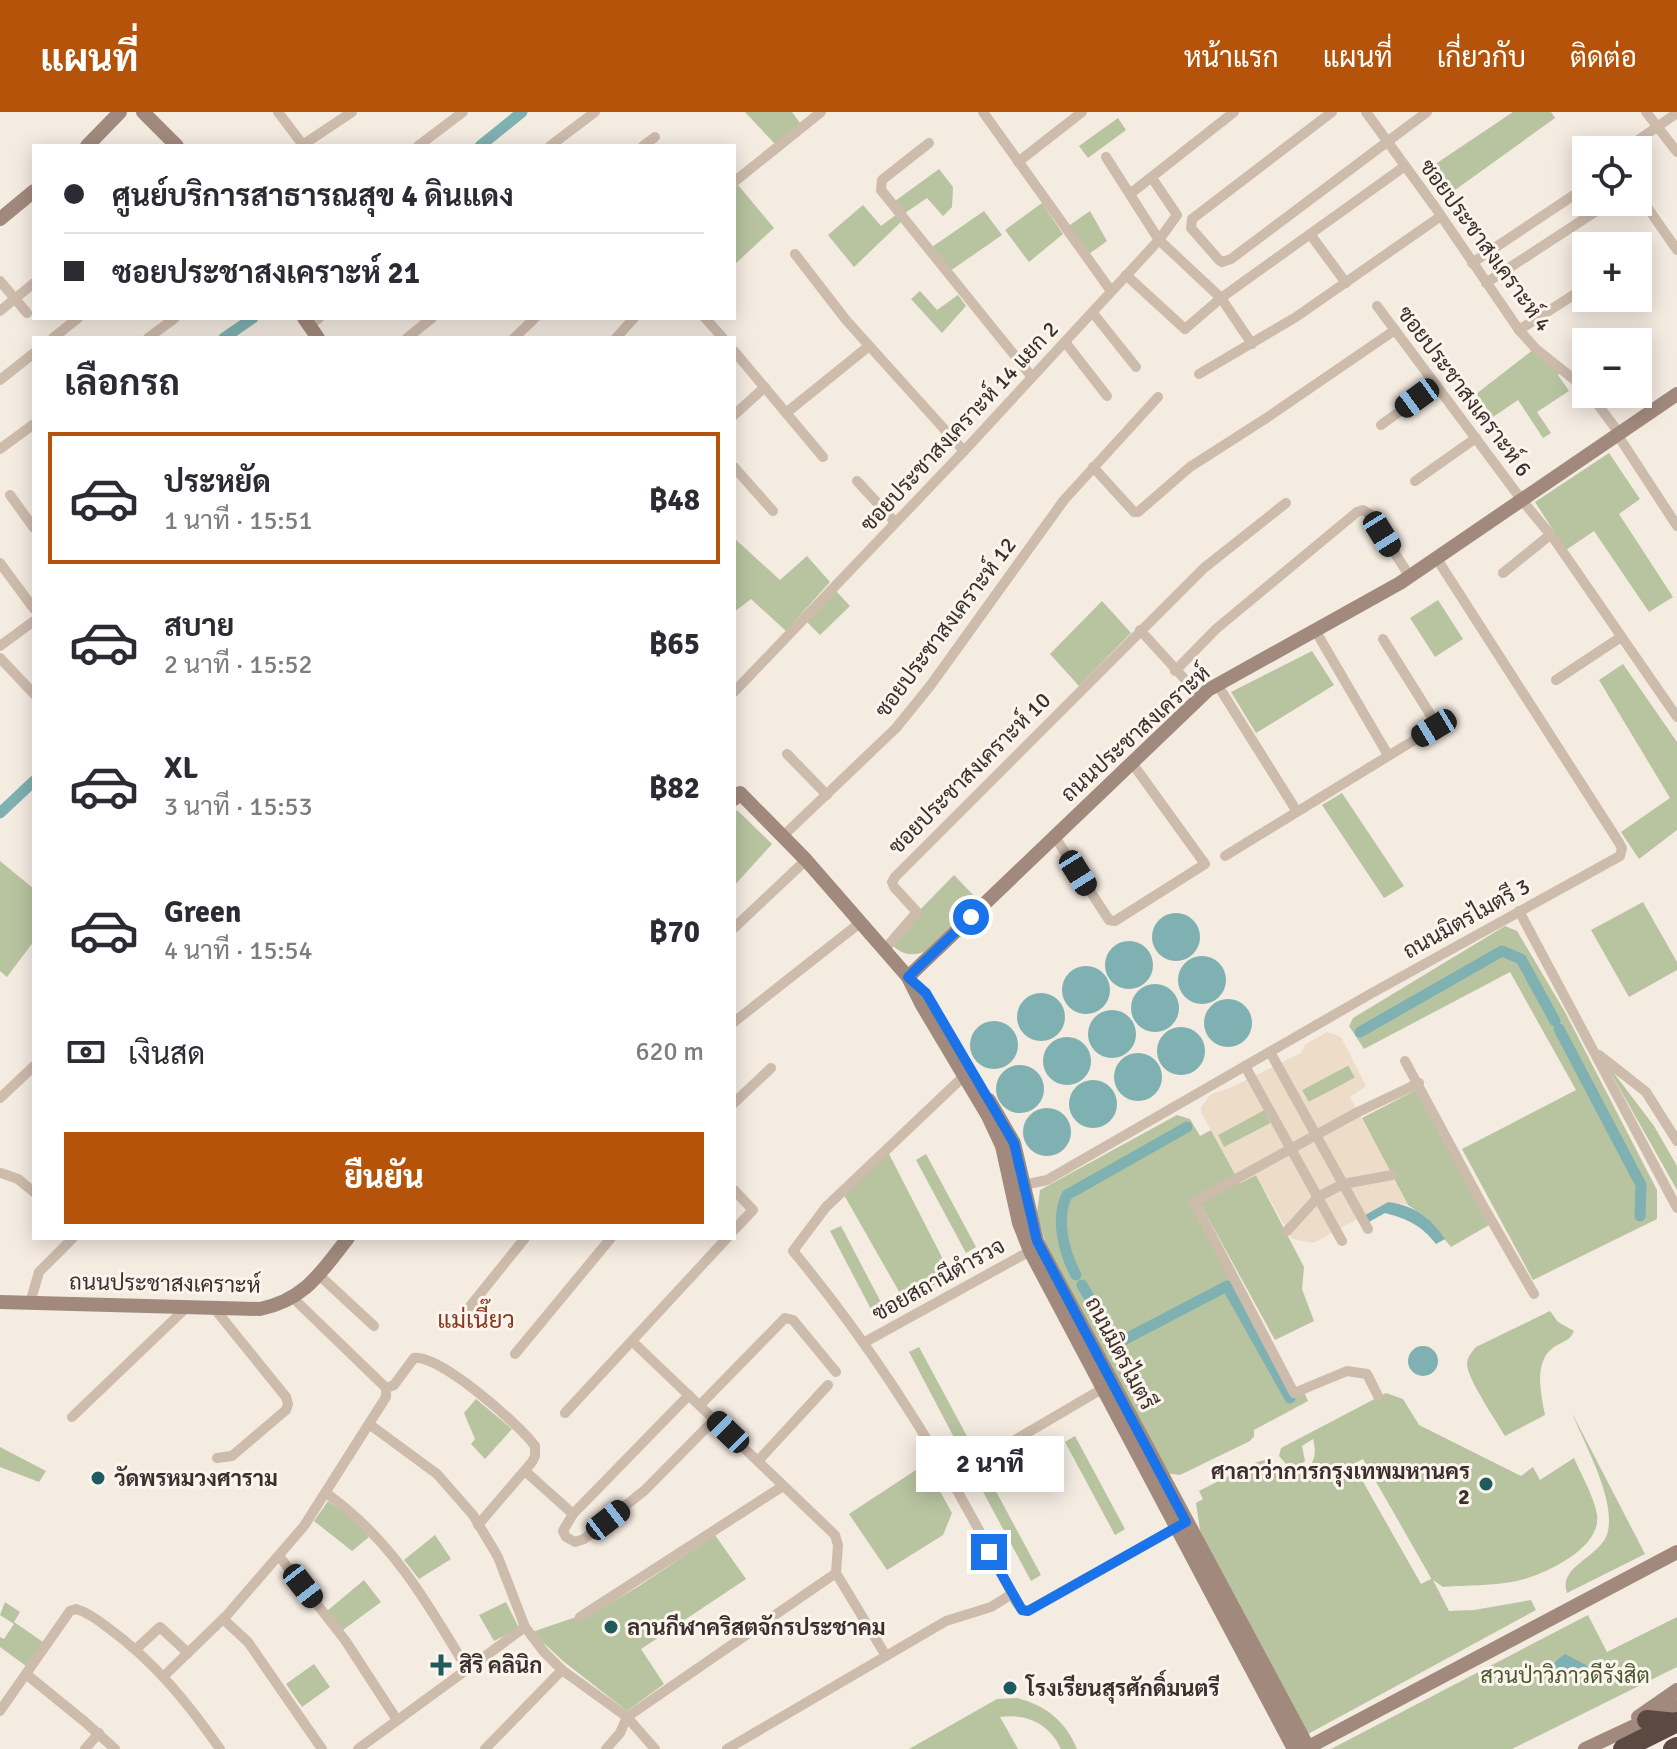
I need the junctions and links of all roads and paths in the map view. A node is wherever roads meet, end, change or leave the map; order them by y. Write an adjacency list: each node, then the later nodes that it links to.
1 (120, 112): 21 (main road)
2 (143, 112): 22 (main road)
3 (278, 112): 23 (street)
4 (352, 112): 24 (street)
5 (463, 112): 25 (street)
6 (595, 112): 26 (street)
7 (821, 112): 33 (street)
8 (1082, 112): 30 (street)
9 (1234, 112): 32 (street)
10 (1332, 112): 19 (street)
11 (1366, 112): 19 (street, ซอยประชาสงเคราะห์ 4)
12 (1427, 112): 19 (street)
13 (1646, 112): 16 (street)
14 (1677, 113): 16 (street)
15 (988, 114): 30 (street)
16 (1659, 126): 17 (street); 28 (street)
17 (1644, 136)
18 (655, 137): 27 (street)
19 (1387, 142): 31 (street, ซอยประชาสงเคราะห์ 4)
20 (929, 143): 80 (street)
21 (89, 144)
22 (175, 144)
23 (301, 144)
24 (305, 144)
25 (421, 144)
26 (553, 144)
27 (646, 144)
28 (1677, 152)
29 (1106, 157): 35 (street)
30 (1018, 162): 51 (street)
31 (1405, 166): 38 (street, ซอยประชาสงเคราะห์ 4); 41 (street)
32 (1152, 178): 35 (street); 42 (street, ซอยประชาสงเคราะห์ 14 แยก 2)
33 (736, 180)
34 (32, 193): 40 (main road)
35 (1130, 194): 42 (street)
36 (1572, 196): 45 (street)
37 (1652, 214): 43 (street)
38 (1441, 216): 45 (street, ซอยประชาสงเคราะห์ 4); 48 (street)
39 (1586, 216): 49 (street)
40 (0, 219)
41 (1310, 234): 48 (street); 53 (street)
42 (1159, 240): 46 (street, ซอยประชาสงเคราะห์ 14 แยก 2); 53 (street)
43 (1677, 250)
44 (795, 254): 75 (street)
45 (1472, 263): 49 (street, ซอยประชาสงเคราะห์ 4)
46 (1126, 275): 51 (street, ซอยประชาสงเคราะห์ 14 แยก 2); 53 (street)
47 (0, 281): 54 (street)
48 (1346, 283): 74 (street)
49 (1486, 283): 66 (street, ซอยประชาสงเคราะห์ 4)
50 (32, 285): 54 (street)
51 (1111, 291): 58 (street, ซอยประชาสงเคราะห์ 14 แยก 2)
52 (1572, 296): 66 (street)
53 (1221, 298): 74 (street)
54 (15, 299): 56 (street); 57 (street)
55 (1377, 306): 65 (street, ซอยประชาสงเคราะห์ 6)
56 (0, 311)
57 (27, 313)
58 (1093, 313): 73 (street, ซอยประชาสงเคราะห์ 14 แยก 2); 78 (street)
59 (76, 320): 67 (street)
60 (172, 320): 68 (street)
61 (430, 320): 69 (street)
62 (533, 320): 70 (street)
63 (632, 320): 71 (street)
64 (707, 320): 72 (street)
65 (1395, 330): 83 (street, ซอยประชาสงเคราะห์ 6); 98 (street)
66 (1519, 330): 81 (street, ซอยประชาสงเคราะห์ 4)
67 (56, 336)
68 (151, 336)
69 (410, 336)
70 (516, 336)
71 (618, 336)
72 (721, 336)
73 (1065, 342): 80 (street, ซอยประชาสงเคราะห์ 14 แยก 2); 86 (street)
74 (1252, 344): 79 (street)
75 (869, 346): 90 (street); 96 (street)
76 (736, 353): 84 (street)
77 (32, 355): 82 (street)
78 (1136, 367)
79 (1199, 374)
80 (1032, 377): 96 (street, ซอยประชาสงเคราะห์ 14 แยก 2)
81 (1572, 378)
82 (0, 380)
83 (1436, 385): 92 (street); 94 (street, ซอยประชาสงเคราะห์ 6)
84 (765, 387): 89 (street); 90 (street)
85 (1677, 394): 93 (main road, ถนนประชาสงเคราะห์)
86 (1107, 396)
87 (1158, 397): 98 (street, ซอยประชาสงเคราะห์ 12)
88 (1600, 408): 93 (street)
89 (736, 413)
90 (786, 413): 97 (street)
91 (32, 425): 95 (street)
92 (1381, 425)
93 (1618, 433): 103 (main road, ถนนประชาสงเคราะห์); 108 (street)
94 (1476, 438): 101 (street); 103 (street, ซอยประชาสงเคราะห์ 6)
95 (0, 449)
96 (964, 451): 106 (street, ซอยประชาสงเคราะห์ 14 แยก 2)
97 (823, 457)
98 (1093, 467): 133 (street, ซอยประชาสงเคราะห์ 12)
99 (736, 469): 105 (street)
100 (857, 481): 106 (street)
101 (1415, 481)
102 (10, 495): 107 (street)
103 (1521, 499): 109 (street, ซอยประชาสงเคราะห์ 6); 110 (main road, ถนนประชาสงเคราะห์)
104 (1286, 503): 116 (street, ซอยประชาสงเคราะห์ 10)
105 (773, 511)
106 (895, 522): 125 (street, ซอยประชาสงเคราะห์ 14 แยก 2)
107 (32, 525)
108 (1677, 526)
109 (1550, 535): 112 (street); 118 (street, ซอยประชาสงเคราะห์ 6)
110 (1437, 559): 113 (main road, ถนนประชาสงเคราะห์); 139 (street, ถนนมิตรไมตรี 3)
111 (0, 563): 114 (street)
112 (1503, 573)
113 (1410, 577): 117 (main road, ถนนประชาสงเคราะห์); 122 (street)
114 (32, 606)
115 (32, 622): 120 (street)
116 (1140, 630): 122 (street); 142 (street, ซอยประชาสงเคราะห์ 10)
117 (1315, 630): 124 (main road, ถนนประชาสงเคราะห์); 130 (street)
118 (1621, 637): 123 (street); 128 (street, ซอยประชาสงเคราะห์ 6)
119 (1383, 639): 130 (street)
120 (0, 646)
121 (0, 658): 126 (street)
122 (1175, 671): 127 (street)
123 (1556, 680)
124 (1217, 684): 127 (main road, ถนนประชาสงเคราะห์); 134 (street)
125 (736, 690)
126 (32, 692)
127 (1201, 697): 131 (main road, ถนนประชาสงเคราะห์)
128 (1677, 717)
129 (787, 754): 133 (street)
130 (1388, 755): 134 (street)
131 (1132, 763): 136 (main road, ถนนประชาสงเคราะห์); 136 (street)
132 (736, 794): 135 (main road)
133 (827, 795): 135 (street, ซอยประชาสงเคราะห์ 12)
134 (1296, 810): 137 (street)
135 (783, 836): 138 (main road)
136 (1055, 837): 143 (main road, ถนนประชาสงเคราะห์)
137 (1225, 856)
138 (806, 860): 140 (main road); 141 (street)
139 (1519, 911): 145 (street, ถนนมิตรไมตรี 3); 146 (street)
140 (861, 922): 142 (main road); 144 (street)
141 (736, 926)
142 (885, 949): 143 (main road)
143 (908, 977): 151 (main road, ถนนมิตรไมตรี)
144 (736, 1020)
145 (1270, 1052): 148 (street, ถนนมิตรไมตรี 3); 155 (street)
146 (1598, 1054): 156 (street); 165 (street)
147 (1405, 1061): 152 (street)
148 (1245, 1066): 157 (street); 161 (street, ถนนมิตรไมตรี 3)
149 (32, 1068): 153 (street)
150 (771, 1068): 154 (street)
151 (968, 1074): 161 (main road, ถนนมิตรไมตรี); 186 (street)
152 (1418, 1083): 155 (street); 177 (street)
153 (0, 1098)
154 (736, 1101)
155 (1316, 1135): 157 (street); 160 (street)
156 (1677, 1141)
157 (1292, 1148): 164 (street); 193 (street)
158 (0, 1173): 162 (street)
159 (1392, 1175): 160 (street)
160 (1343, 1184): 164 (street); 167 (street)
161 (1018, 1186): 175 (main road); 207 (main road, ถนนมิตรไมตรี)
162 (32, 1190)
163 (736, 1192): 166 (street)
164 (1318, 1197): 168 (street); 174 (street)
165 (1677, 1208)
166 (736, 1228)
167 (1368, 1229)
168 (1287, 1231)
169 (71, 1240): 180 (street)
170 (346, 1240): 176 (main road, ถนนประชาสงเคราะห์)
171 (523, 1240): 183 (street)
172 (609, 1240): 187 (street)
173 (725, 1240): 185 (street)
174 (1342, 1241)
175 (1030, 1251): 186 (street, ซอยสถานีตำรวจ); 191 (main road)
176 (319, 1275): 178 (main road, ถนนประชาสงเคราะห์); 184 (street)
177 (1534, 1294)
178 (293, 1298): 182 (main road, ถนนประชาสงเคราะห์); 190 (street)
179 (0, 1302): 180 (main road, ถนนประชาสงเคราะห์)
180 (30, 1303): 181 (main road, ถนนประชาสงเคราะห์)
181 (187, 1307): 182 (main road, ถนนประชาสงเคราะห์); 196 (street)
182 (214, 1308): 199 (street)
183 (455, 1325)
184 (374, 1326)
185 (633, 1342): 192 (street); 195 (street)
186 (865, 1342): 202 (street)
187 (515, 1354)
188 (836, 1372): 194 (street)
189 (828, 1385): 200 (street)
190 (386, 1388): 198 (street); 201 (street)
191 (1102, 1389): 202 (street); 207 (main road)
192 (689, 1395): 194 (street); 205 (street)
193 (1378, 1396)
194 (700, 1405): 197 (street)
195 (565, 1413)
196 (72, 1417)
197 (715, 1419): 200 (street); 205 (street)
198 (369, 1424): 204 (street); 206 (street)
199 (217, 1458)
200 (758, 1461): 203 (street)
201 (525, 1471): 205 (street); 206 (street)
202 (950, 1478): 211 (street)
203 (783, 1486): 210 (street); 212 (street)
204 (326, 1493): 209 (street); 218 (street)
205 (573, 1514)
206 (478, 1525): 214 (street)
207 (1181, 1525): 211 (street); 239 (main road, ถนนมิตรไมตรี)
208 (1677, 1552): 239 (main road, ถนนมิตรไมตรี)
209 (279, 1556): 213 (street); 225 (street)
210 (836, 1573): 217 (street); 224 (street)
211 (1012, 1594): 217 (street)
212 (580, 1617)
213 (223, 1619): 216 (street); 233 (street)
214 (525, 1627): 218 (street); 219 (street)
215 (136, 1649): 216 (street); 220 (street); 221 (street)
216 (188, 1653): 221 (street)
217 (886, 1656): 238 (street)
218 (467, 1669): 225 (street)
219 (562, 1670): 224 (street); 235 (street)
220 (26, 1674): 223 (street); 228 (street)
221 (164, 1676): 232 (street)
222 (1676, 1694): 226 (main road); 229 (main road)
223 (0, 1711)
224 (627, 1717): 236 (street); 237 (street)
225 (397, 1720): 234 (street)
226 (1647, 1720): 227 (highway); 229 (main road)
227 (1677, 1723): 229 (highway, bridge)
228 (99, 1733): 230 (street); 231 (street)
229 (1616, 1744): 240 (main road)
230 (85, 1749)
231 (115, 1749)
232 (220, 1749)
233 (322, 1749)
234 (358, 1749)
235 (486, 1749)
236 (606, 1749)
237 (655, 1749)
238 (727, 1749)
239 (1304, 1749)
240 (1585, 1749)

